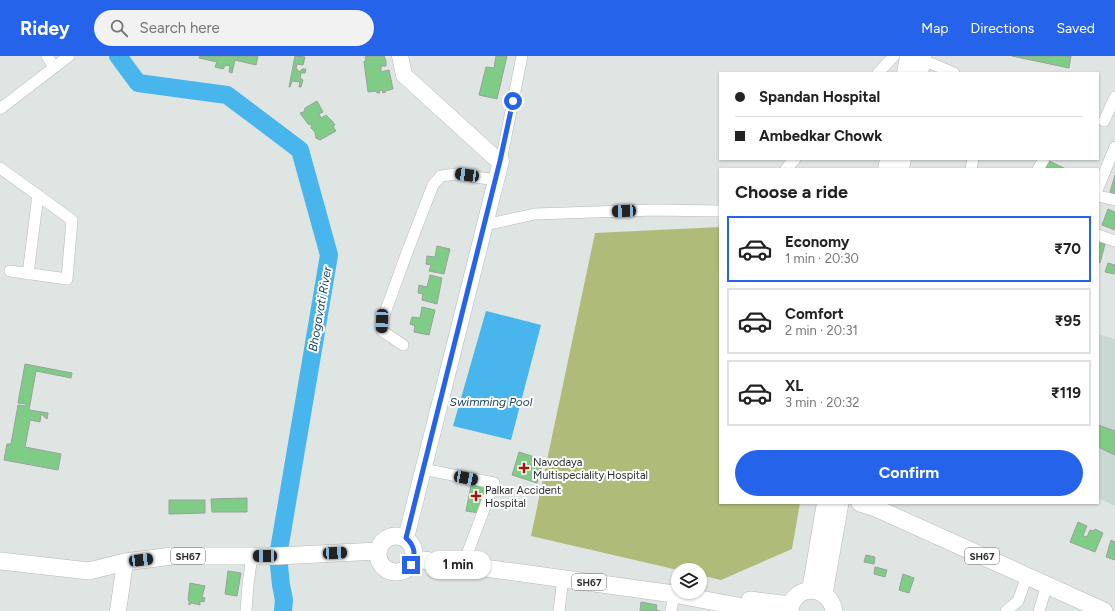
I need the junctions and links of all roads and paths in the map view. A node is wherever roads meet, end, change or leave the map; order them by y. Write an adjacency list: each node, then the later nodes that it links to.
1 (47, 56): 7 (street)
2 (69, 56): 7 (street)
3 (400, 56): 15 (street)
4 (522, 56): 15 (street)
5 (894, 56): 8 (street)
6 (918, 61): 9 (street); 10 (street)
7 (54, 67): 12 (street)
8 (879, 72)
9 (906, 72)
10 (951, 72)
11 (1115, 97): 13 (street)
12 (0, 109)
13 (1106, 122)
14 (1115, 147): 20 (street)
15 (497, 159): 19 (street); 25 (street)
16 (794, 160): 18 (street)
17 (0, 168): 21 (street)
18 (787, 168)
19 (489, 179): 30 (street); 35 (street)
20 (1099, 186)
21 (38, 195): 29 (street); 29 (street)
22 (1099, 196): 23 (street)
23 (1115, 200)
24 (719, 211): 25 (street)
25 (484, 225): 31 (street)
26 (1099, 235): 27 (street)
27 (1115, 241)
28 (10, 271): 29 (street)
29 (28, 274)
30 (403, 345)
31 (422, 469): 35 (street); 41 (street)
32 (825, 504): 47 (street)
33 (840, 504): 47 (main road)
34 (863, 504): 42 (main road, SH67)
35 (403, 537): 36 (main road); 38 (main road)
36 (378, 551): 37 (main road, SH67); 38 (main road)
37 (252, 556): 40 (main road, SH67); 53 (street)
38 (414, 556): 41 (main road, SH67)
39 (0, 561): 40 (main road, SH67)
40 (125, 562): 52 (street)
41 (464, 563): 43 (main road, SH67); 45 (main road)
42 (1027, 576): 44 (main road, SH67); 58 (street)
43 (563, 578): 46 (main road, SH67); 54 (street)
44 (1047, 585): 59 (street); 60 (main road, SH67)
45 (671, 591)
46 (671, 591)
47 (817, 592): 51 (main road); 57 (main road)
48 (707, 594): 51 (main road)
49 (674, 599): 55 (street)
50 (707, 599): 56 (main road, SH67)
51 (790, 608)
52 (118, 611)
53 (246, 611)
54 (559, 611)
55 (671, 611)
56 (763, 611)
57 (834, 611)
58 (1006, 611)
59 (1039, 611)
60 (1104, 611)

